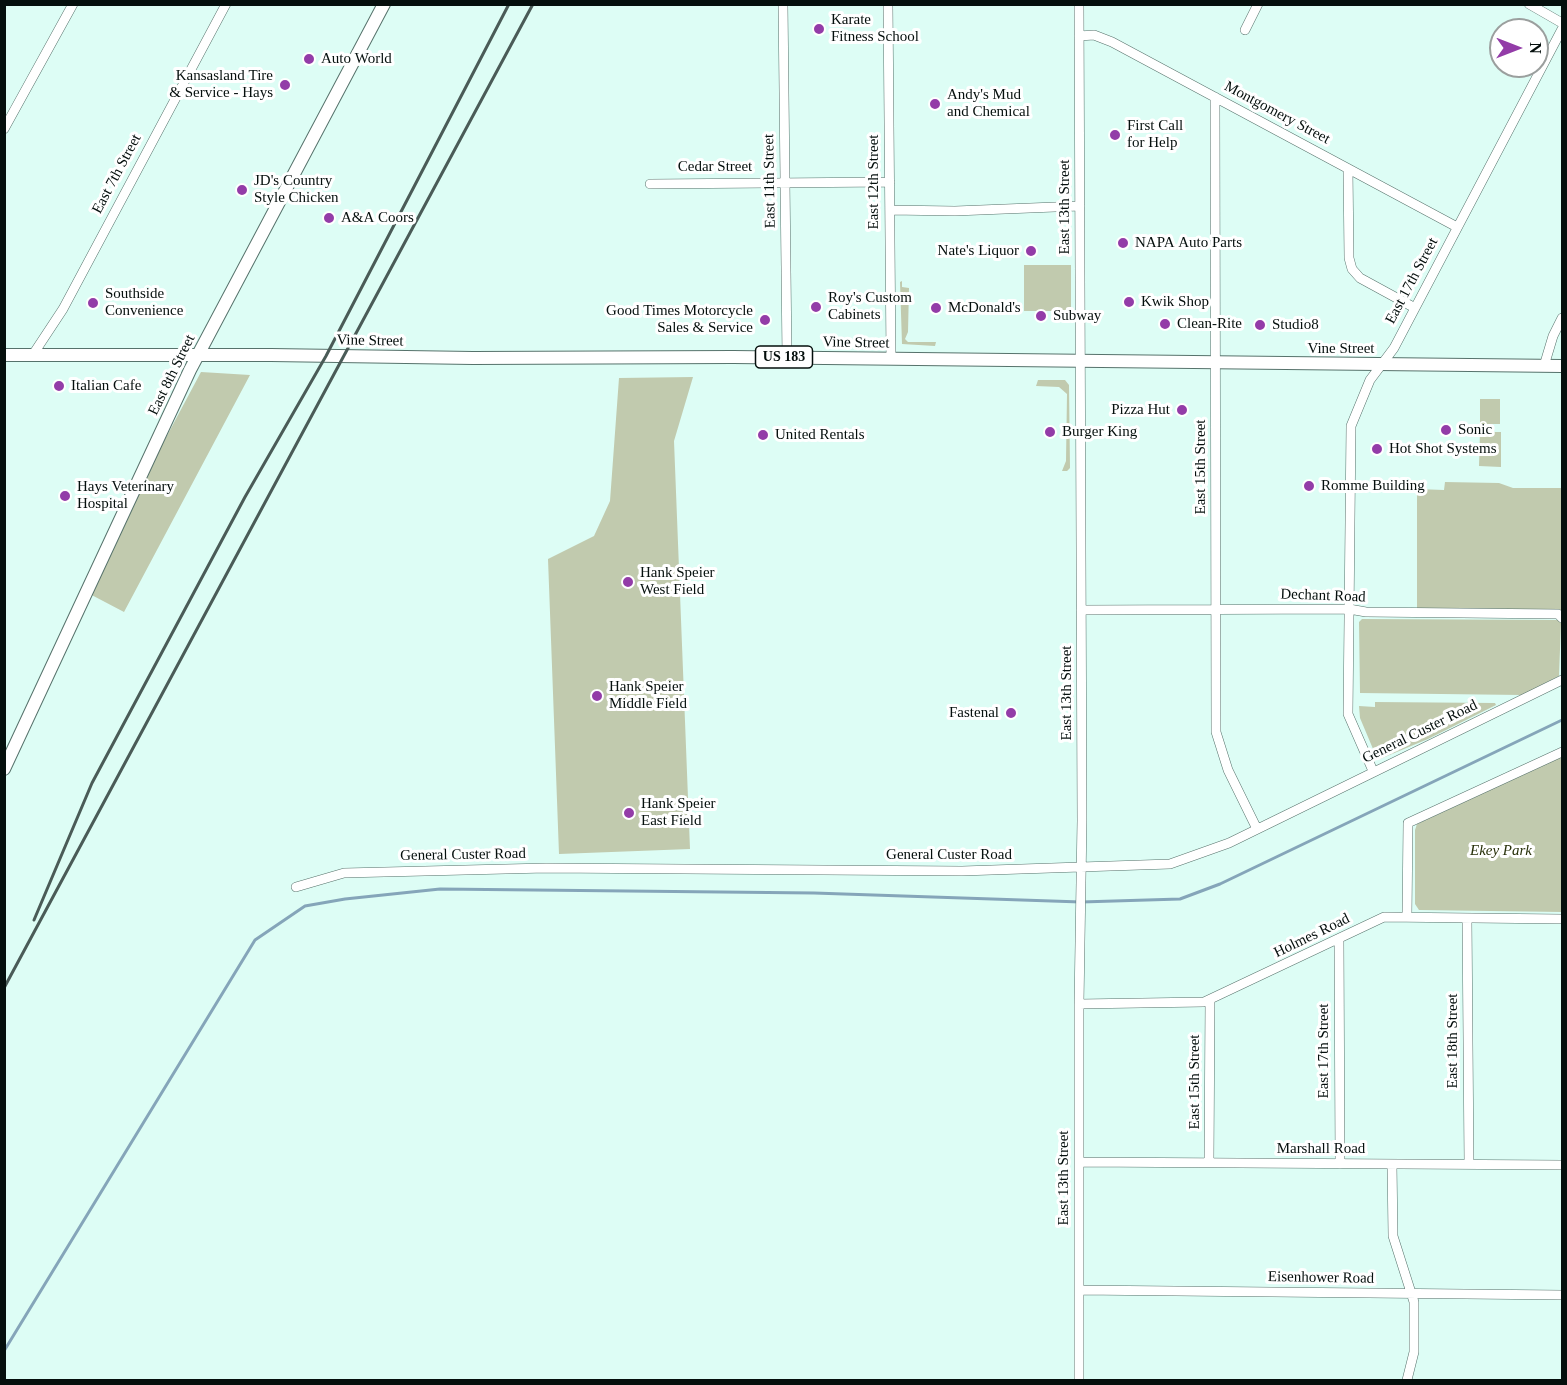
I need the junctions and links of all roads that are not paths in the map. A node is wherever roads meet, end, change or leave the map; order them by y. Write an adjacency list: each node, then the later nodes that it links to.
1 (73, 4): 14 (street)
2 (226, 4): 25 (street, East 7th Street)
3 (384, 4): 26 (main road, East 8th Street)
4 (783, 4): 16 (street, East 11th Street)
5 (888, 4): 17 (street, East 12th Street)
6 (1079, 4): 12 (street, East 13th Street)
7 (1258, 4): 11 (street)
8 (1529, 4): 9 (street)
9 (1563, 23)
10 (1563, 29): 21 (street, East 17th Street)
11 (1245, 30)
12 (1079, 36): 13 (street, Montgomery Street); 19 (street, East 13th Street)
13 (1215, 98): 15 (street, Montgomery Street); 30 (street, East 15th Street)
14 (4, 129)
15 (1348, 169): 21 (street, Montgomery Street); 22 (street)
16 (785, 182): 17 (street, Cedar Street); 18 (street, Cedar Street); 27 (street, East 11th Street)
17 (890, 182): 20 (street, East 12th Street)
18 (650, 184)
19 (1080, 206): 20 (street); 29 (street, East 13th Street)
20 (890, 210): 28 (street, East 12th Street)
21 (1457, 227): 22 (street, East 17th Street)
22 (1415, 308): 31 (street, East 17th Street)
23 (1563, 318): 32 (street)
24 (4, 355): 25 (main road, Vine Street / US 183)
25 (32, 356): 26 (main road, Vine Street / US 183)
26 (197, 356): 27 (main road, Vine Street / US 183); 40 (main road, East 8th Street)
27 (787, 357): 28 (main road, Vine Street / US 183)
28 (891, 359): 29 (main road, Vine Street / US 183)
29 (1081, 362): 30 (main road, Vine Street / US 183); 36 (street, East 13th Street)
30 (1216, 363): 31 (main road, Vine Street / US 183); 34 (street, East 15th Street)
31 (1383, 364): 32 (main road, Vine Street / US 183); 35 (street, East 17th Street)
32 (1544, 366): 33 (main road, Vine Street / US 183)
33 (1563, 366)
34 (1217, 608): 35 (street, Dechant Road); 36 (street, Dechant Road); 42 (street, East 15th Street)
35 (1348, 609): 37 (street, Dechant Road); 41 (street, East 17th Street)
36 (1081, 610): 43 (street, East 13th Street)
37 (1563, 618)
38 (1563, 680): 41 (street, General Custer Road)
39 (1563, 752): 45 (street)
40 (4, 769)
41 (1373, 771): 42 (street, General Custer Road)
42 (1257, 828): 43 (street, General Custer Road)
43 (1081, 868): 44 (street, General Custer Road); 50 (street, East 13th Street)
44 (296, 887)
45 (1407, 917): 46 (street, Holmes Road); 48 (street, Holmes Road)
46 (1467, 918): 47 (street, Holmes Road); 55 (street, East 18th Street)
47 (1563, 919)
48 (1339, 939): 49 (street, Holmes Road); 53 (street, East 17th Street)
49 (1210, 1000): 50 (street, Holmes Road); 52 (street, East 15th Street)
50 (1079, 1004): 51 (street, East 13th Street)
51 (1079, 1162): 52 (street, Marshall Road); 57 (street, East 13th Street)
52 (1209, 1163): 53 (street, Marshall Road)
53 (1340, 1164): 54 (street, Marshall Road)
54 (1392, 1164): 55 (street, Marshall Road); 58 (street)
55 (1469, 1164): 56 (street, Marshall Road)
56 (1563, 1165)
57 (1079, 1290): 58 (street, Eisenhower Road); 60 (street, East 13th Street)
58 (1412, 1294): 59 (street, Eisenhower Road); 61 (street)
59 (1563, 1295)
60 (1079, 1380)
61 (1407, 1380)

